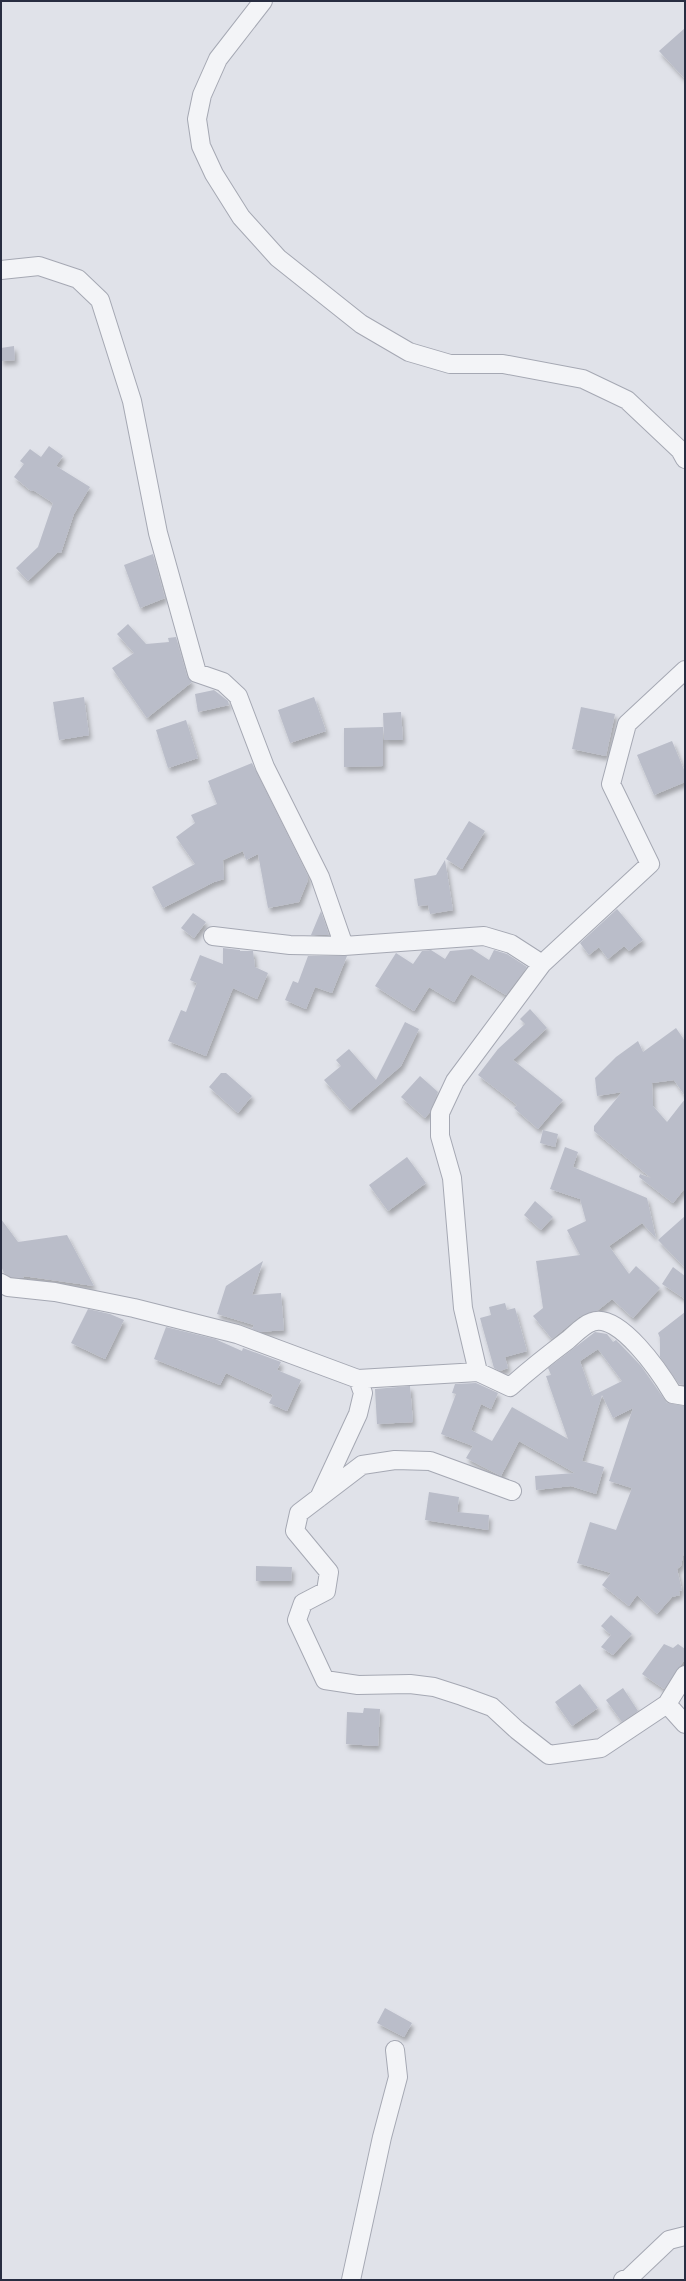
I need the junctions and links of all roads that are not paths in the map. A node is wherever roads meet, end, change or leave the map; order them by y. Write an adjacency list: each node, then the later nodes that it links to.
1 (263, 1): 3 (street)
2 (1, 270): 6 (street)
3 (685, 459)
4 (685, 670): 7 (street)
5 (213, 936): 6 (street)
6 (344, 946): 7 (street)
7 (542, 964): 9 (street)
8 (3, 1286): 10 (street)
9 (478, 1372): 10 (street); 11 (street)
10 (358, 1378): 13 (street)
11 (685, 1396)
12 (512, 1491): 13 (street)
13 (319, 1498): 15 (street)
14 (685, 1675): 15 (street)
15 (667, 1704): 16 (street)
16 (685, 1724)
17 (395, 2050): 19 (street)
18 (685, 2236): 20 (street)
19 (351, 2280)
20 (623, 2280)

